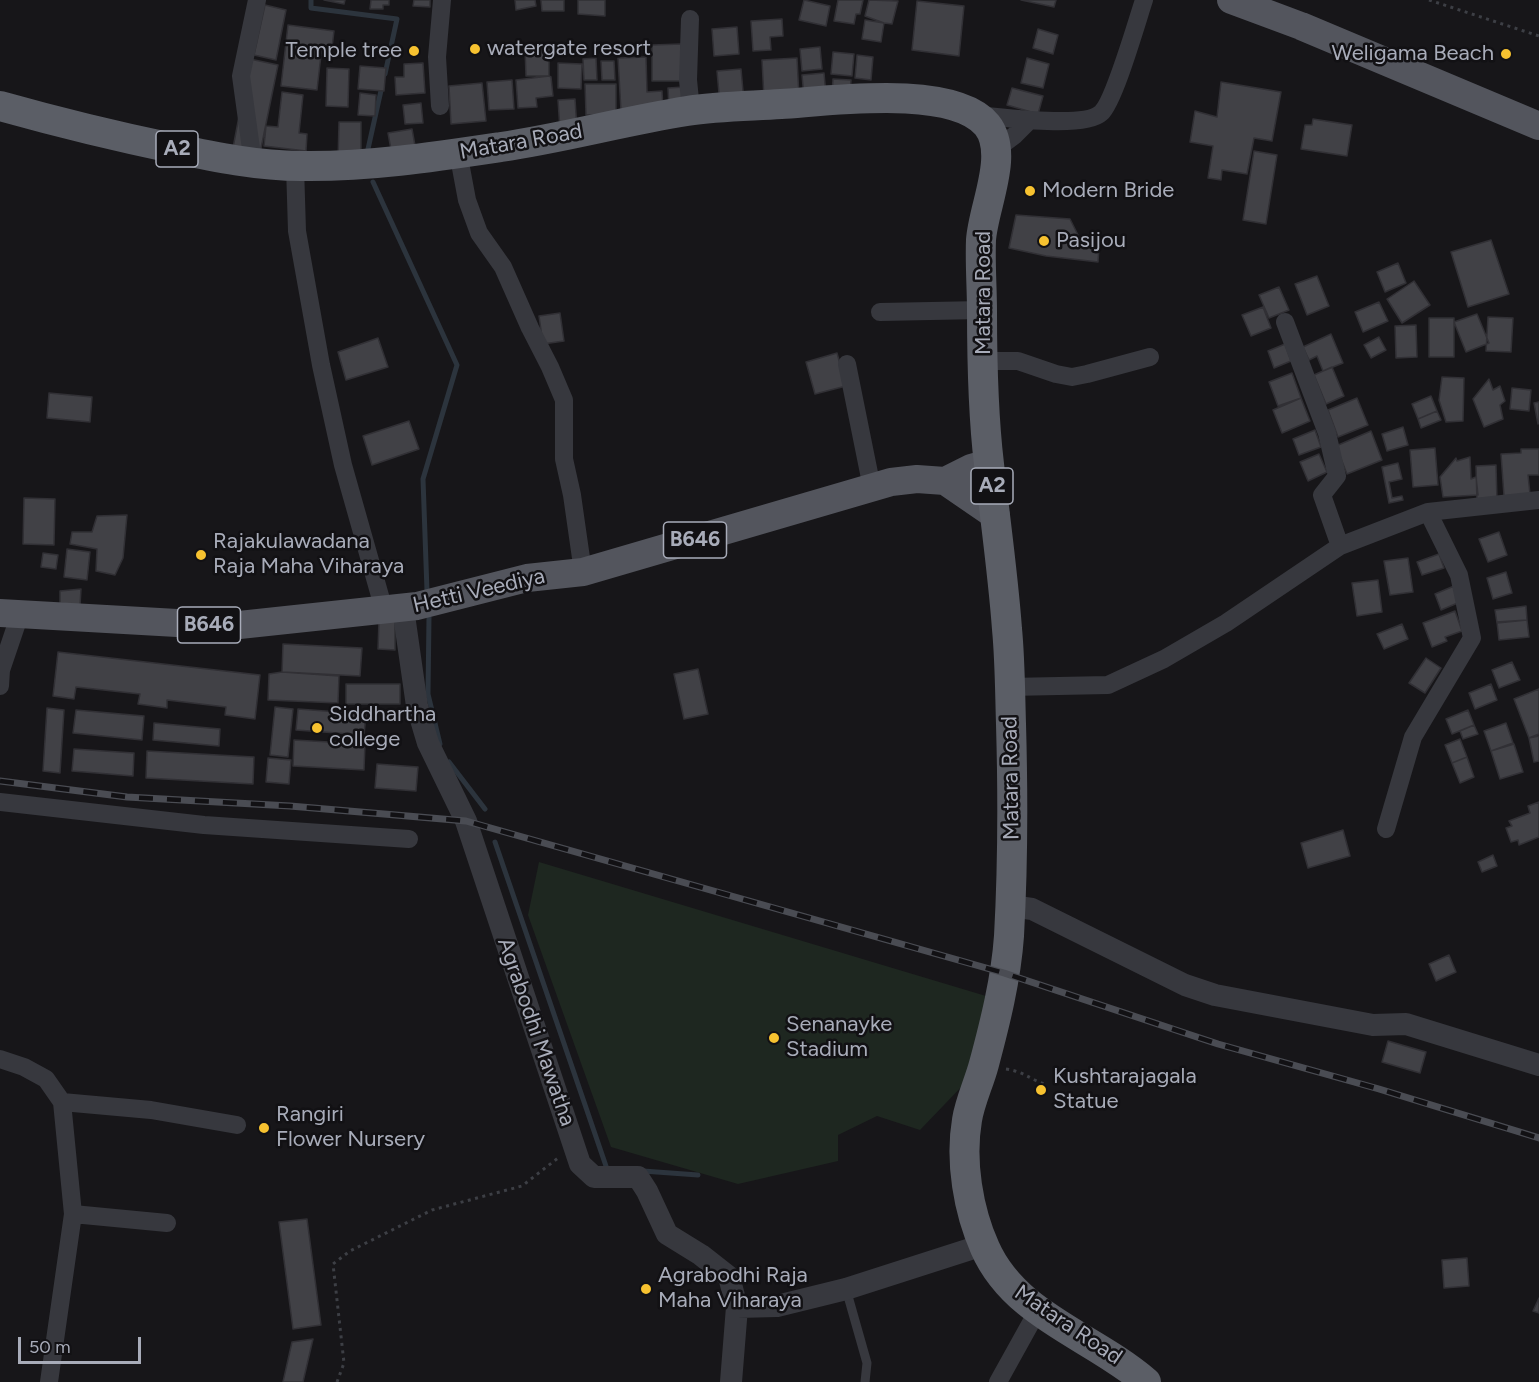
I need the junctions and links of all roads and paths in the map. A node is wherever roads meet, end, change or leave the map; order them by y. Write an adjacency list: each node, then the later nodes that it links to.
1 (257, 0): 16 (street)
2 (442, 0): 9 (street)
3 (1144, 0): 12 (street)
4 (1231, 0): 13 (main road)
5 (1429, 0): 7 (path)
6 (690, 19): 10 (street)
7 (1539, 36)
8 (0, 106): 16 (highway, Matara Road / A2)
9 (440, 106)
10 (691, 110): 11 (highway, Matara Road / A2); 15 (highway, Matara Road / A2)
11 (976, 115): 12 (street); 14 (highway, Matara Road / A2)
12 (1030, 120): 14 (street)
13 (1539, 126)
14 (995, 150): 18 (highway, Matara Road / A2)
15 (458, 152): 17 (highway, Matara Road / A2); 31 (street)
16 (253, 163): 17 (highway, Matara Road / A2)
17 (296, 166): 32 (street)
18 (982, 310): 19 (street); 22 (highway, Matara Road / A2)
19 (880, 312)
20 (1285, 322): 30 (street)
21 (1150, 357): 22 (street)
22 (983, 360): 24 (highway, Matara Road / A2)
23 (848, 364): 26 (street)
24 (988, 463): 25 (main road, Hetti Veediya / B646); 29 (highway, Matara Road / A2)
25 (945, 481): 26 (main road, Hetti Veediya / B646); 29 (main road)
26 (872, 488): 31 (main road, Hetti Veediya / B646)
27 (1539, 500): 28 (street)
28 (1428, 512): 30 (street); 37 (street)
29 (996, 516): 35 (highway, Matara Road / A2)
30 (1340, 546): 35 (street)
31 (583, 572): 32 (main road, Hetti Veediya / B646)
32 (412, 606): 33 (main road, Hetti Veediya / B646); 46 (street, Agrabodhi Mawatha)
33 (10, 614): 34 (street)
34 (0, 674)
35 (1010, 687): 39 (highway, Matara Road / A2)
36 (0, 802): 38 (street)
37 (1386, 829)
38 (409, 839)
39 (1011, 906): 41 (street); 42 (highway, Matara Road / A2)
40 (0, 1059): 44 (street)
41 (1539, 1065)
42 (983, 1067): 43 (path); 49 (highway, Matara Road / A2)
43 (1047, 1085)
44 (62, 1102): 45 (street); 47 (street)
45 (237, 1125)
46 (574, 1146): 51 (street, Agrabodhi Mawatha); 54 (path)
47 (73, 1214): 48 (street); 53 (street)
48 (167, 1224)
49 (983, 1245): 50 (street); 52 (highway, Matara Road / A2)
50 (846, 1289): 51 (street); 56 (lane)
51 (737, 1307): 55 (street, Agrabodhi Mawatha)
52 (1038, 1310): 57 (street); 58 (highway, Matara Road / A2)
53 (49, 1382)
54 (338, 1382)
55 (731, 1382)
56 (865, 1382)
57 (998, 1382)
58 (1146, 1382)

